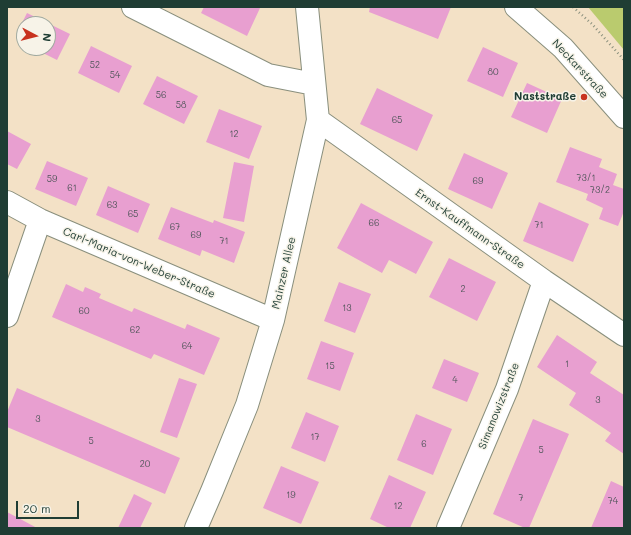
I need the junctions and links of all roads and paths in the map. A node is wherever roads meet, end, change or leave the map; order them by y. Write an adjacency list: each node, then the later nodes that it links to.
1 (133, 7): 6 (street)
2 (307, 7): 6 (street, Mainzer Allee)
3 (516, 7): 7 (street, Neckarstraße)
4 (573, 7): 5 (path)
5 (624, 60)
6 (314, 84): 8 (street, Mainzer Allee)
7 (624, 117)
8 (318, 120): 11 (street, Ernst-Kauffmann-Straße); 13 (street, Mainzer Allee)
9 (7, 202): 10 (street, Carl-Maria-von-Weber-Straße)
10 (40, 220): 12 (street); 13 (street, Carl-Maria-von-Weber-Straße)
11 (544, 281): 14 (street, Ernst-Kauffmann-Straße); 16 (street, Simanowizstraße)
12 (7, 316)
13 (274, 320): 15 (street, Mainzer Allee)
14 (624, 335)
15 (196, 528)
16 (448, 528)

